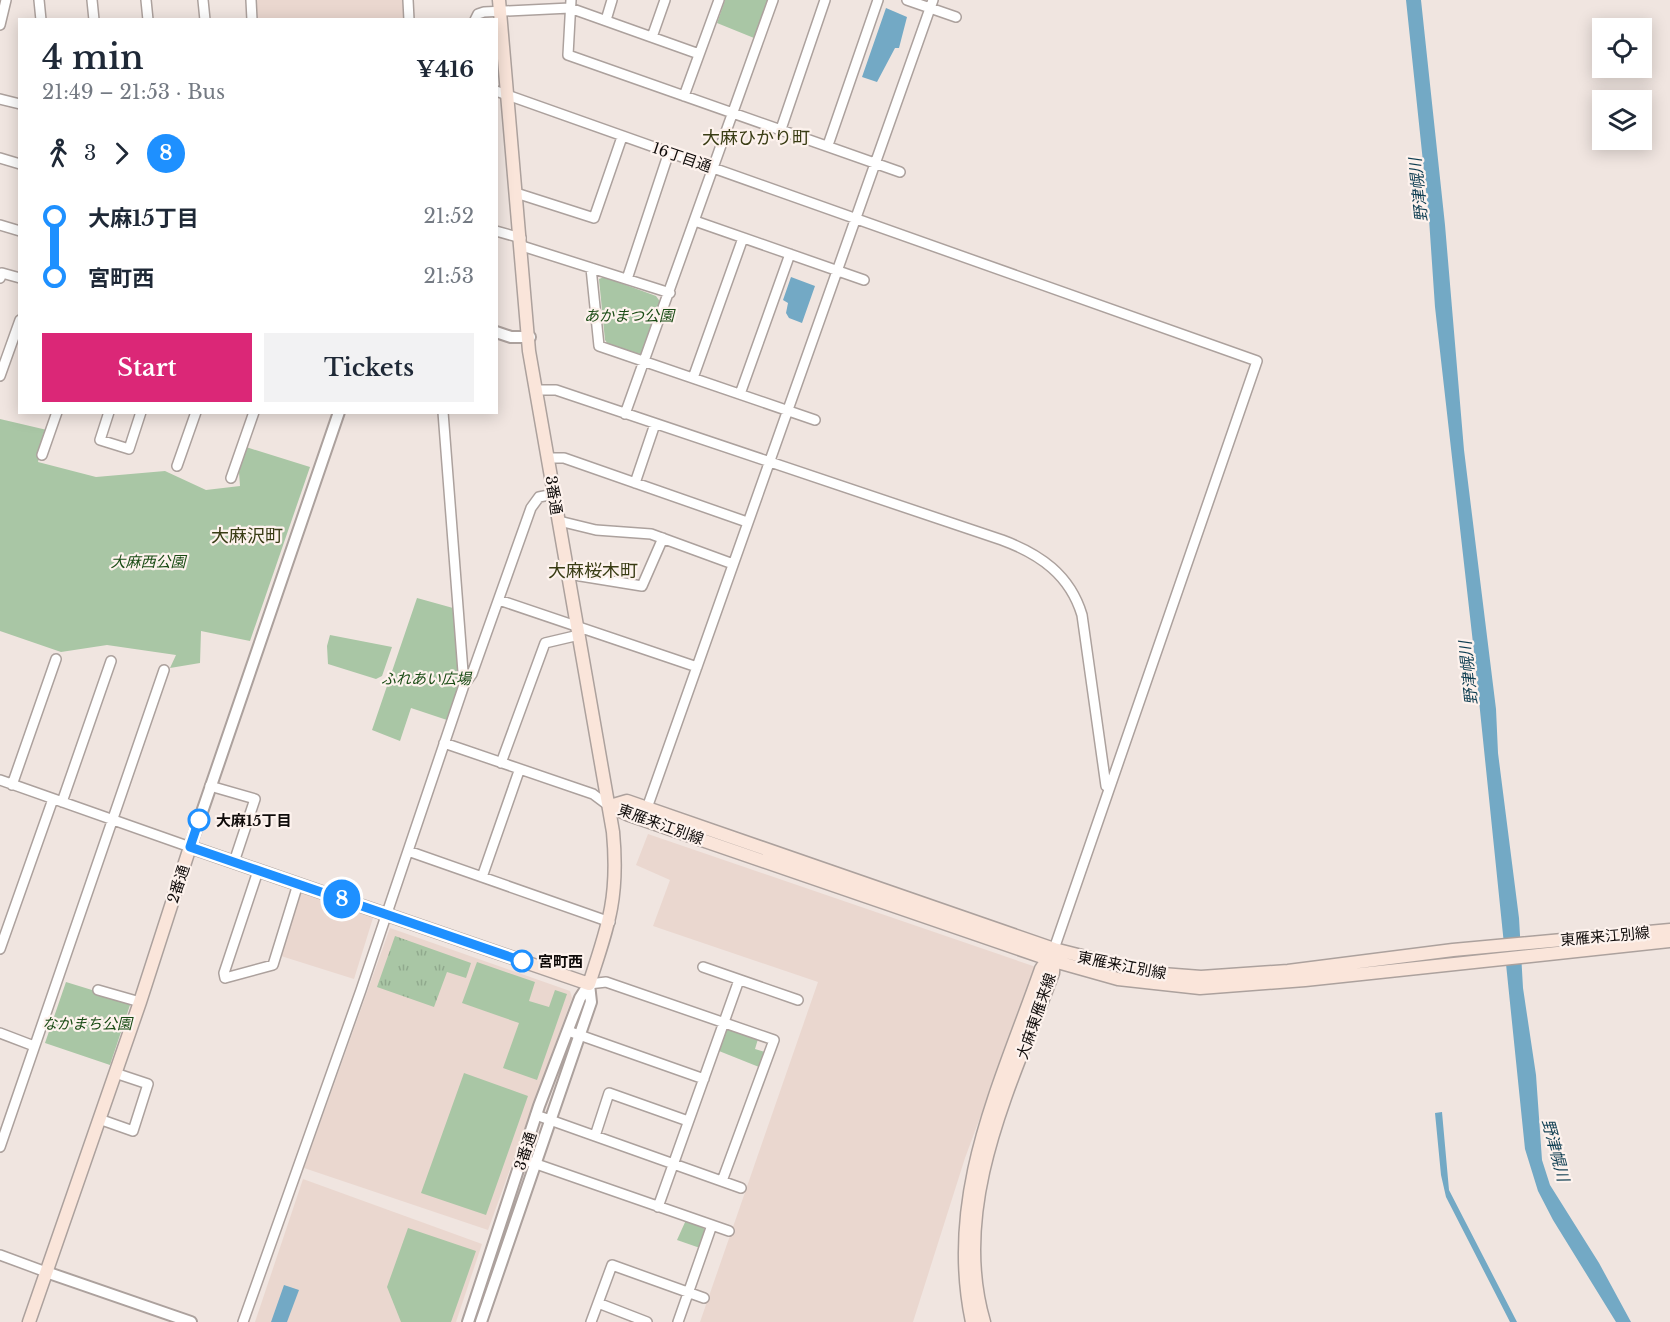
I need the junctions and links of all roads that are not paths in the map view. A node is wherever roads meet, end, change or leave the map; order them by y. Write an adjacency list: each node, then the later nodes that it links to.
1 (6, 0): 27 (street)
2 (39, 0): 19 (street)
3 (92, 0): 20 (street)
4 (146, 0): 21 (street)
5 (203, 0): 22 (street)
6 (250, 0): 23 (street)
7 (408, 0): 24 (street)
8 (612, 0): 26 (street)
9 (665, 0): 28 (street)
10 (719, 0): 29 (street)
11 (772, 0): 34 (street)
12 (825, 0): 35 (street)
13 (878, 0): 37 (street)
14 (907, 0): 16 (street)
15 (570, 4): 17 (street); 26 (street); 31 (street)
16 (931, 4): 18 (street); 40 (street)
17 (500, 6): 25 (street); 30 (main road, 3番通)
18 (956, 17)
19 (41, 18)
20 (94, 18)
21 (148, 18)
22 (205, 18)
23 (252, 18)
24 (409, 18)
25 (476, 18)
26 (606, 20): 28 (street)
27 (0, 26)
28 (652, 37): 29 (street)
29 (699, 54): 31 (street)
30 (502, 94): 36 (street, 16丁目通); 44 (main road, 3番通)
31 (684, 96): 34 (street)
32 (0, 99): 33 (street)
33 (18, 104)
34 (734, 112): 35 (street); 42 (street)
35 (780, 129): 37 (street)
36 (622, 137): 38 (street, 16丁目通); 44 (street)
37 (828, 146): 40 (street)
38 (669, 152): 42 (street, 16丁目通); 57 (street)
39 (0, 158): 41 (street)
40 (876, 162): 43 (street); 45 (street)
41 (18, 163)
42 (714, 168): 45 (street, 16丁目通); 46 (street)
43 (900, 172)
44 (516, 193): 51 (main road, 3番通)
45 (856, 218): 54 (street); 105 (street, 16丁目通)
46 (695, 221): 50 (street); 59 (street)
47 (0, 225): 48 (street)
48 (18, 230)
49 (498, 232): 51 (street)
50 (743, 238): 52 (street); 65 (street)
51 (521, 242): 53 (street); 62 (main road, 3番通)
52 (790, 254): 54 (street); 67 (street)
53 (591, 268): 57 (street); 63 (street)
54 (838, 270): 58 (street); 68 (street)
55 (18, 277): 56 (street)
56 (0, 278)
57 (627, 279): 59 (street)
58 (864, 280)
59 (670, 293): 63 (street)
60 (18, 326): 64 (street)
61 (498, 333): 62 (street)
62 (530, 337): 66 (main road, 3番通)
63 (644, 364): 65 (street); 76 (street)
64 (0, 376)
65 (693, 378): 67 (street)
66 (536, 390): 76 (street); 80 (main road, 3番通)
67 (740, 394): 68 (street)
68 (789, 411): 77 (street); 81 (street)
69 (56, 414): 79 (street)
70 (108, 414): 71 (street)
71 (140, 414)
72 (195, 414): 82 (street)
73 (253, 414): 83 (street)
74 (338, 414): 103 (street, 2番通)
75 (443, 414): 97 (street)
76 (625, 414): 78 (street)
77 (815, 420)
78 (655, 424): 81 (street); 84 (street)
79 (42, 455)
80 (548, 458): 84 (street); 85 (main road, 3番通)
81 (771, 463): 87 (street); 105 (street)
82 (177, 466)
83 (231, 478)
84 (635, 483): 87 (street)
85 (554, 494): 86 (main road, 3番通); 91 (street)
86 (559, 521): 88 (street); 90 (main road, 3番通)
87 (747, 522): 89 (street)
88 (663, 538): 89 (street); 90 (street)
89 (733, 564): 95 (street)
90 (568, 574): 92 (main road, 3番通)
91 (499, 600): 92 (street); 97 (street)
92 (578, 630): 95 (street); 99 (street); 106 (main road, 3番通)
93 (56, 659): 102 (street)
94 (111, 662): 104 (street)
95 (697, 667): 107 (street)
96 (164, 670): 108 (street)
97 (464, 685): 98 (street)
98 (444, 743): 99 (street); 110 (street)
99 (501, 763): 100 (street)
100 (519, 771): 106 (street); 113 (street)
101 (0, 780): 102 (street)
102 (12, 784): 104 (street)
103 (210, 786): 109 (street, 2番通); 111 (street)
104 (57, 800): 108 (street); 116 (street)
105 (1103, 803): 122 (street)
106 (610, 806): 107 (main road, 東雁来江別線); 117 (main road, 3番通); 122 (main road, 東雁来江別線)
107 (647, 808): 122 (main road, 東雁来江別線)
108 (112, 819): 109 (street); 133 (street)
109 (190, 847): 111 (main road); 128 (main road, 2番通)
110 (408, 851): 113 (street); 115 (street)
111 (234, 862): 112 (main road)
112 (258, 871): 114 (main road); 114 (street)
113 (482, 877): 117 (street)
114 (298, 884): 115 (main road)
115 (385, 915): 125 (main road); 157 (street)
116 (4, 922): 121 (street)
117 (610, 922): 125 (main road, 3番通)
118 (1670, 930): 120 (main road, 東雁来江別線)
119 (1670, 941): 120 (main road, 東雁来江別線)
120 (1569, 946): 122 (main road, 東雁来江別線); 122 (main road, 東雁来江別線)
121 (0, 949)
122 (1052, 956): 163 (main road, 大麻東雁来線); 164 (main road, 大麻東雁来線)
123 (703, 967): 124 (street)
124 (739, 980): 127 (street); 129 (street)
125 (589, 984): 129 (street); 130 (street, 3番通); 132 (street, 3番通)
126 (98, 990): 128 (street)
127 (798, 1000)
128 (140, 1002): 134 (main road, 2番通)
129 (724, 1023): 135 (street); 145 (street)
130 (568, 1031): 132 (street); 136 (street, 3番通)
131 (0, 1034): 133 (street)
132 (579, 1035): 135 (street); 138 (street, 3番通)
133 (34, 1046): 141 (street)
134 (115, 1073): 137 (main road, 2番通); 137 (street)
135 (704, 1079): 139 (street)
136 (537, 1115): 138 (street); 142 (street, 3番通)
137 (99, 1119): 151 (main road, 2番通)
138 (549, 1120): 140 (street); 143 (street, 3番通)
139 (688, 1121): 140 (street); 144 (street)
140 (595, 1136): 144 (street)
141 (0, 1147)
142 (522, 1159): 143 (street); 158 (street, 3番通)
143 (534, 1164): 147 (street); 159 (street, 3番通)
144 (673, 1164): 145 (street); 147 (street)
145 (722, 1181): 146 (street)
146 (741, 1188)
147 (658, 1207): 148 (street)
148 (712, 1225): 149 (street); 152 (street)
149 (729, 1232)
150 (0, 1255): 151 (street)
151 (46, 1272): 155 (main road, 2番通); 156 (street)
152 (688, 1293): 153 (street); 154 (street); 162 (street)
153 (705, 1298)
154 (598, 1303): 160 (street); 161 (street)
155 (29, 1322)
156 (191, 1322)
157 (243, 1322)
158 (468, 1322)
159 (481, 1322)
160 (591, 1322)
161 (647, 1322)
162 (678, 1322)
163 (972, 1322)
164 (984, 1322)

